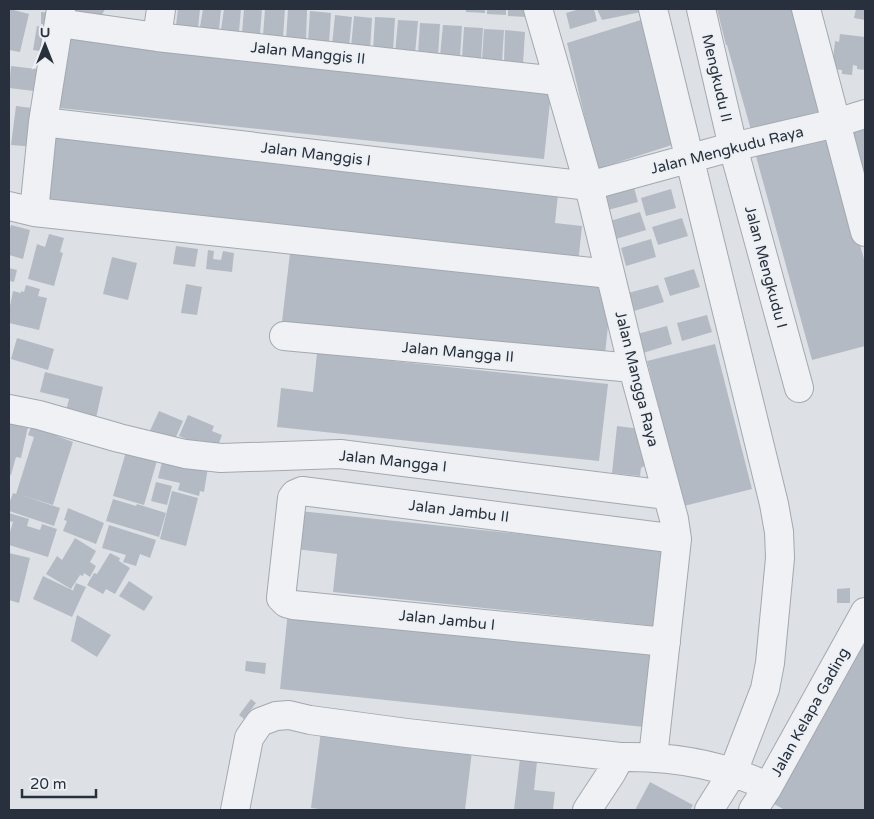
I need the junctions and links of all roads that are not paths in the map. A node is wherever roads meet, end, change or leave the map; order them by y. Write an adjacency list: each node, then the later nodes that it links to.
1 (161, 9): 7 (street)
2 (538, 9): 8 (street, Jalan Mangga Raya)
3 (653, 9): 13 (street)
4 (701, 9): 12 (street, Mengkudu II)
5 (806, 9): 11 (street)
6 (60, 16): 7 (street, Jalan Manggis II); 10 (street)
7 (157, 37): 8 (street, Jalan Manggis II)
8 (558, 81): 14 (street, Jalan Mangga Raya)
9 (865, 114): 11 (street, Jalan Mengkudu Raya)
10 (43, 122): 14 (street, Jalan Manggis I); 15 (street)
11 (836, 123): 12 (street, Jalan Mengkudu Raya); 16 (street)
12 (730, 147): 13 (street, Jalan Mengkudu Raya); 20 (street, Jalan Mengkudu I)
13 (692, 158): 14 (street, Jalan Mengkudu Raya); 29 (street)
14 (588, 186): 17 (street, Jalan Mangga Raya)
15 (21, 209): 17 (street)
16 (865, 232)
17 (610, 274): 19 (street, Jalan Mangga Raya)
18 (284, 336): 19 (street, Jalan Mangga II)
19 (633, 368): 22 (street, Jalan Mangga Raya)
20 (799, 388)
21 (9, 409): 22 (street, Jalan Mangga I)
22 (667, 495): 23 (street, Jalan Mangga Raya)
23 (677, 539): 24 (street, Jalan Jambu II); 26 (street, Jalan Mangga Raya)
24 (286, 547): 26 (street, Jalan Jambu I)
25 (865, 612): 29 (street, Jalan Kelapa Gading)
26 (666, 642): 28 (street, Jalan Mangga Raya)
27 (620, 757): 28 (street); 30 (street); 31 (street)
28 (653, 757): 29 (street)
29 (750, 779): 32 (street); 33 (street, Jalan Kelapa Gading)
30 (235, 810)
31 (587, 810)
32 (709, 810)
33 (753, 810)

